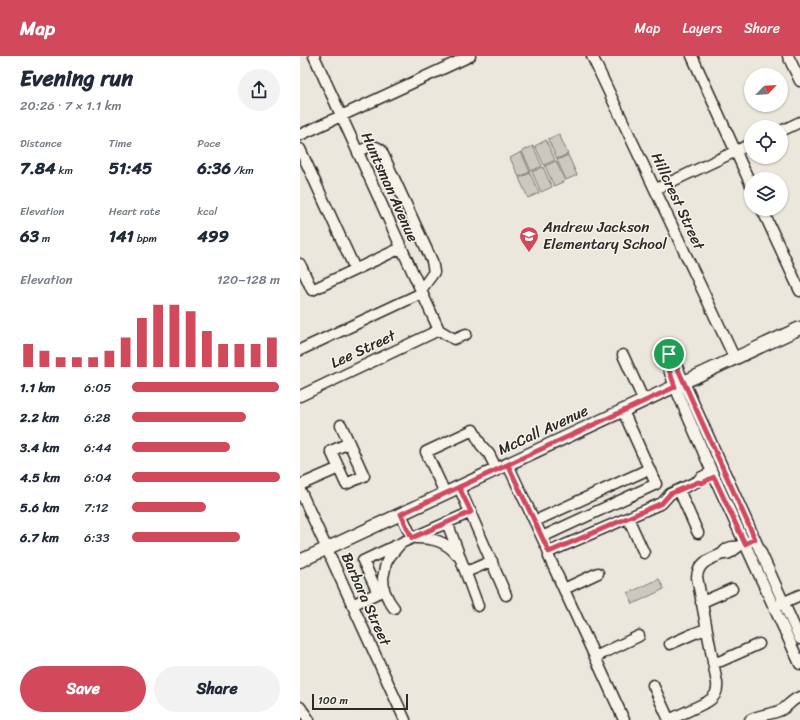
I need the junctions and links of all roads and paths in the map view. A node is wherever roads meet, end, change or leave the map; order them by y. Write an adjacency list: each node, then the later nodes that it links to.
1 (314, 56): 7 (street, Huntsman Avenue)
2 (468, 56): 7 (street)
3 (592, 56): 16 (street, Hillcrest Street)
4 (692, 56): 13 (street)
5 (788, 56): 6 (street)
6 (800, 81)
7 (341, 116): 10 (street); 14 (street, Huntsman Avenue)
8 (800, 122): 9 (street)
9 (788, 128)
10 (300, 135)
11 (744, 147): 13 (street)
12 (300, 149): 20 (street)
13 (735, 151): 15 (street); 16 (street)
14 (358, 152): 18 (street, Huntsman Avenue); 22 (street)
15 (745, 172)
16 (656, 189): 28 (street, Hillcrest Street)
17 (765, 216): 21 (street)
18 (401, 248): 20 (street); 22 (street, Huntsman Avenue)
19 (300, 264): 20 (street)
20 (355, 269)
21 (800, 291)
22 (421, 292): 24 (street, Huntsman Avenue); 26 (street)
23 (800, 328): 28 (main road, McCall Avenue)
24 (439, 330): 25 (street); 30 (street, Lee Street)
25 (466, 334)
26 (300, 350)
27 (623, 355): 31 (street)
28 (735, 359): 29 (main road, McCall Avenue)
29 (679, 385): 31 (main road, McCall Avenue); 38 (street); 39 (street)
30 (300, 396)
31 (644, 401): 32 (main road, McCall Avenue)
32 (623, 411): 35 (main road, McCall Avenue); 37 (street)
33 (341, 425): 34 (street)
34 (349, 442): 36 (street); 36 (street)
35 (502, 467): 41 (main road, McCall Avenue); 44 (street); 48 (street)
36 (339, 468): 40 (street)
37 (649, 469): 48 (street); 51 (street)
38 (723, 470): 39 (street); 53 (street)
39 (713, 474): 43 (street); 55 (street)
40 (300, 485)
41 (459, 487): 44 (main road, McCall Avenue); 45 (street)
42 (300, 490): 56 (street, Barbara Street)
43 (679, 490): 47 (street); 50 (street)
44 (445, 493): 46 (main road, McCall Avenue)
45 (471, 512): 49 (street); 60 (street)
46 (401, 514): 52 (street); 56 (main road, McCall Avenue)
47 (628, 518): 57 (street); 58 (street)
48 (534, 521): 51 (street)
49 (447, 522): 52 (street); 61 (street)
50 (698, 533)
51 (542, 537): 57 (street)
52 (412, 538): 54 (street); 61 (street)
53 (755, 539): 55 (street); 70 (street)
54 (401, 543): 65 (street); 65 (street)
55 (741, 545): 68 (street); 70 (street)
56 (327, 549): 59 (main road, McCall Avenue); 69 (street, Barbara Street)
57 (549, 552): 63 (street)
58 (644, 554)
59 (300, 561)
60 (492, 561): 61 (street); 66 (street)
61 (464, 568): 71 (street)
62 (598, 573): 63 (street)
63 (564, 589): 78 (street)
64 (732, 589): 68 (street)
65 (381, 592): 69 (street); 72 (street)
66 (506, 595)
67 (800, 595): 70 (street)
68 (701, 602): 73 (street)
69 (352, 605): 86 (street, Barbara Street)
70 (779, 605): 75 (street); 80 (street)
71 (478, 606)
72 (394, 608)
73 (706, 629): 76 (street); 79 (street)
74 (639, 636): 78 (street)
75 (800, 639)
76 (670, 644)
77 (759, 644): 79 (street)
78 (595, 657): 87 (street)
79 (713, 663): 88 (street)
80 (800, 664)
81 (653, 685): 88 (street)
82 (799, 695): 84 (street)
83 (300, 707): 85 (street)
84 (776, 716): 89 (street)
85 (308, 720)
86 (405, 720)
87 (624, 720)
88 (669, 720)
89 (750, 720)

